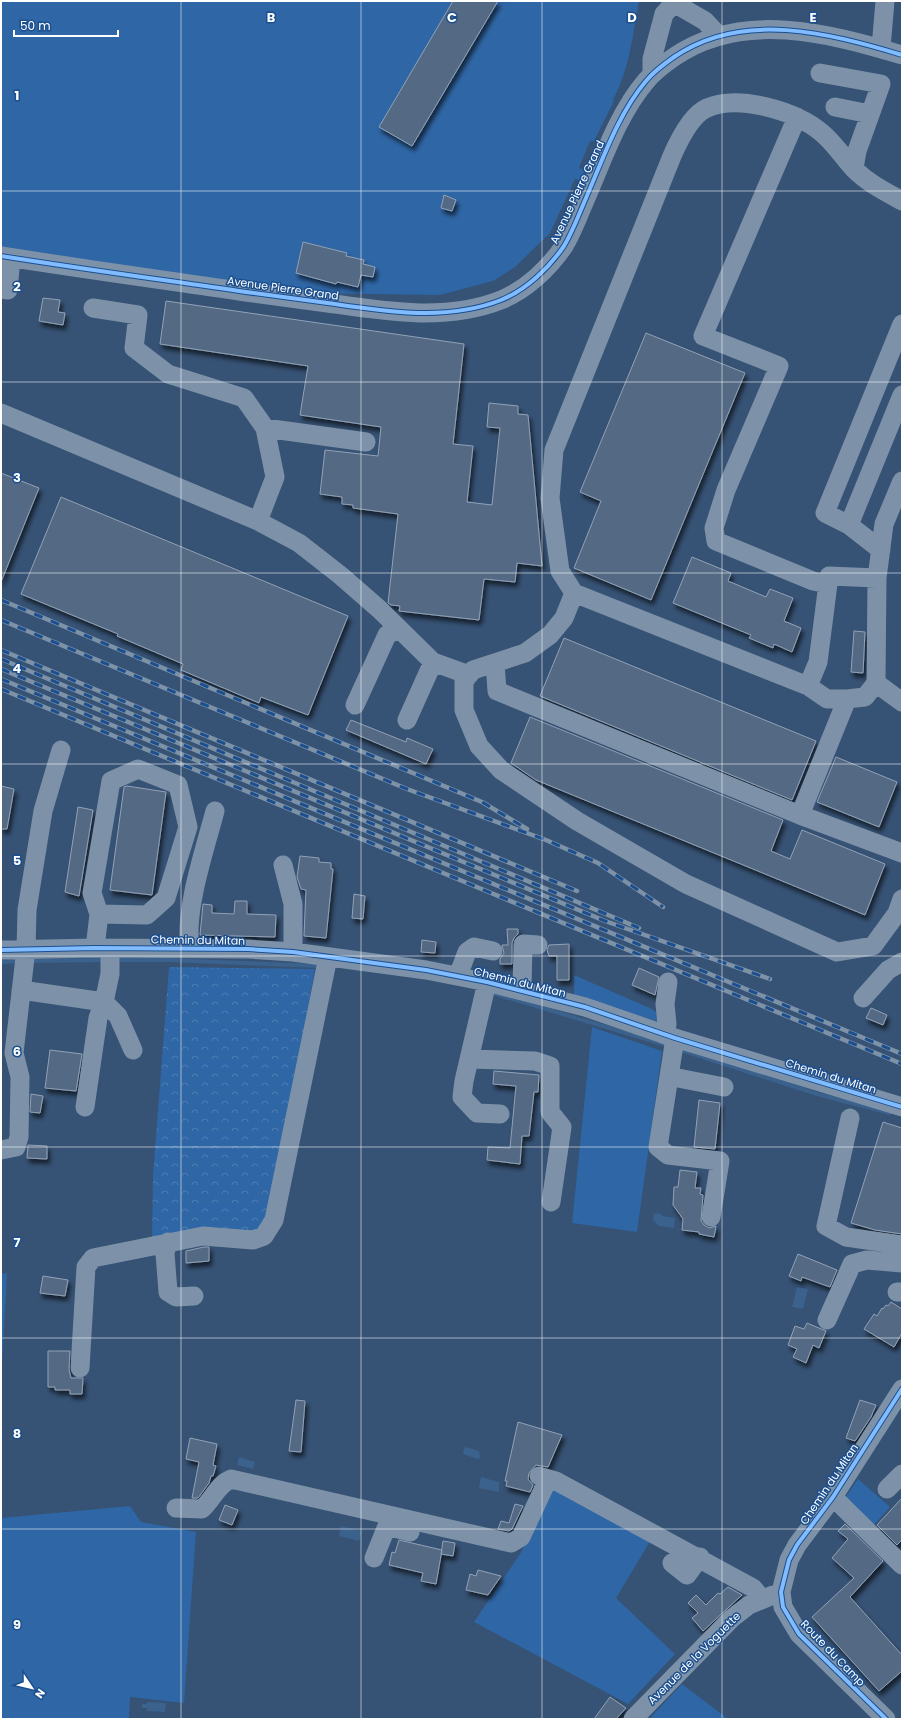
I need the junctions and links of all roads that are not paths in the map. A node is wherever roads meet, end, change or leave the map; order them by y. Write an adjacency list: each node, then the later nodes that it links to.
1 (884, 1): 3 (street)
2 (718, 35): 3 (street, Avenue Pierre Grand); 6 (street, Avenue Pierre Grand); 6 (street)
3 (881, 48): 4 (street, Avenue Pierre Grand)
4 (902, 55)
5 (820, 73): 8 (street)
6 (652, 74): 12 (street, Avenue Pierre Grand)
7 (834, 107): 8 (street)
8 (870, 114): 10 (street)
9 (797, 117): 10 (street); 25 (street); 26 (street)
10 (854, 168): 11 (street)
11 (902, 200)
12 (6, 257): 13 (street)
13 (1, 289)
14 (93, 308): 18 (street)
15 (902, 324): 22 (street)
16 (902, 395): 22 (street)
17 (1, 413): 21 (street)
18 (265, 428): 19 (street); 21 (street)
19 (366, 442)
20 (902, 481): 23 (street)
21 (258, 521): 27 (street)
22 (849, 525): 23 (street)
23 (881, 550): 24 (street)
24 (877, 578): 25 (street); 31 (street)
25 (828, 584): 32 (street)
26 (574, 593): 29 (street); 32 (street)
27 (397, 629): 28 (street); 35 (street)
28 (433, 662): 30 (street); 36 (street)
29 (494, 663): 30 (street); 39 (street)
30 (469, 675): 42 (street)
31 (876, 683): 33 (street); 34 (street)
32 (808, 686): 33 (street)
33 (848, 699): 39 (street)
34 (902, 702)
35 (356, 705)
36 (407, 720)
37 (61, 750): 48 (street)
38 (215, 811): 46 (street)
39 (800, 815): 40 (street)
40 (902, 853)
41 (283, 865): 50 (street)
42 (902, 899)
43 (99, 914): 43 (street); 45 (street)
44 (538, 945): 57 (street)
45 (102, 948): 46 (street, Chemin du Mitan); 48 (street, Chemin du Mitan); 59 (street)
46 (190, 948): 50 (street, Chemin du Mitan)
47 (1, 950): 48 (street, Chemin du Mitan)
48 (26, 950): 56 (street)
49 (493, 951): 53 (street)
50 (292, 952): 51 (street, Chemin du Mitan)
51 (328, 957): 53 (street, Chemin du Mitan); 73 (street)
52 (902, 962): 58 (street)
53 (458, 976): 54 (street, Chemin du Mitan)
54 (487, 982): 57 (street, Chemin du Mitan); 62 (street)
55 (668, 982): 60 (street)
56 (21, 990): 59 (street); 70 (street)
57 (522, 991): 60 (street, Chemin du Mitan)
58 (863, 998)
59 (104, 1002): 61 (street); 65 (street)
60 (674, 1037): 63 (street); 66 (street, Chemin du Mitan); 72 (street)
61 (133, 1050)
62 (469, 1059): 67 (street); 71 (street)
63 (678, 1078): 64 (street); 69 (street)
64 (724, 1087)
65 (85, 1107)
66 (902, 1107)
67 (500, 1114)
68 (850, 1118): 74 (street)
69 (672, 1129)
70 (1, 1150)
71 (551, 1202)
72 (710, 1217)
73 (168, 1242): 76 (street); 78 (street)
74 (902, 1246)
75 (902, 1263): 77 (street)
76 (194, 1296)
77 (827, 1320)
78 (80, 1368)
79 (902, 1390): 82 (street, Chemin du Mitan)
80 (902, 1474): 81 (street)
81 (887, 1489)
82 (833, 1497): 88 (street); 89 (street, Chemin du Mitan)
83 (176, 1508): 84 (street)
84 (437, 1526): 85 (street); 86 (street)
85 (700, 1557): 87 (street); 90 (street)
86 (374, 1558)
87 (672, 1563)
88 (902, 1565)
89 (781, 1592): 90 (street, Avenue de la Voguette); 92 (street, Route du Camp)
90 (762, 1599): 91 (street, Avenue de la Voguette)
91 (634, 1719)
92 (886, 1719)

